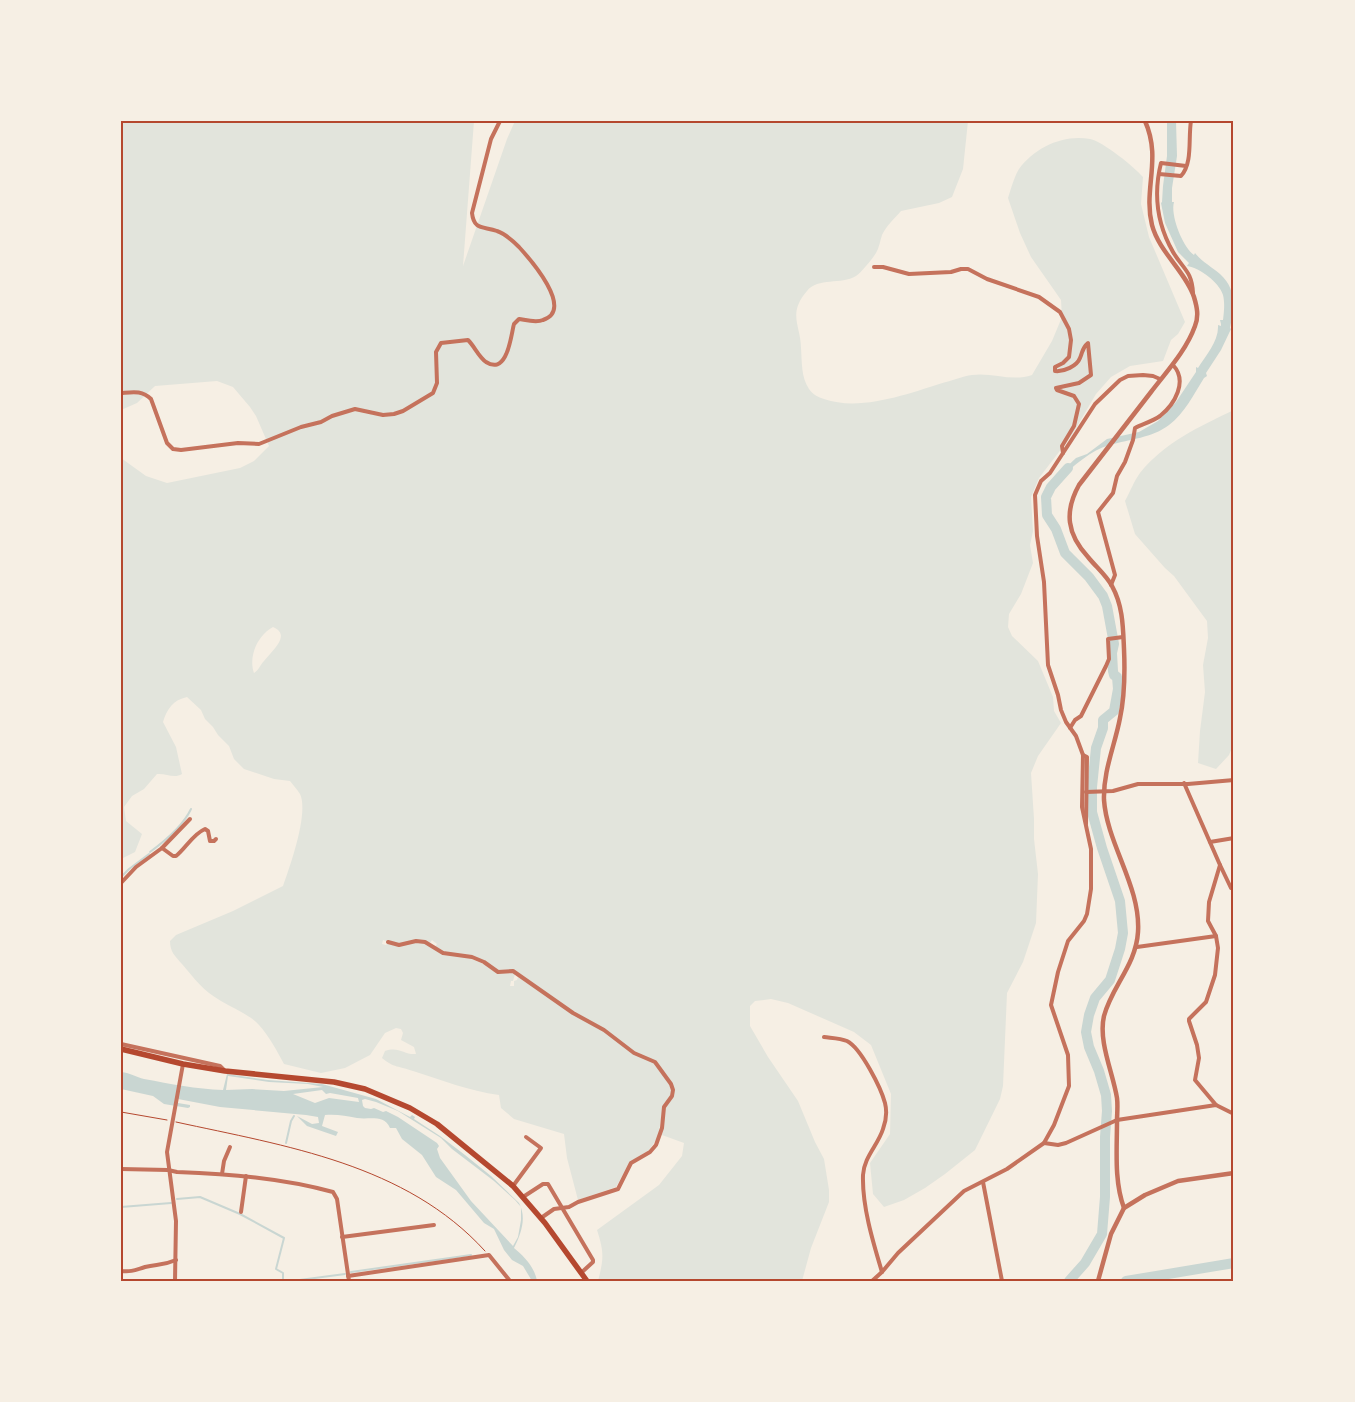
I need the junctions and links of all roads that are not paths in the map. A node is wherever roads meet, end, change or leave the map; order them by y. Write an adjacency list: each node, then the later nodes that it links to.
1 (500, 121): 10 (street)
2 (1145, 121): 7 (street)
3 (1191, 121): 4 (street)
4 (1186, 166): 5 (street); 5 (street)
5 (1159, 174): 7 (street)
6 (874, 267): 11 (street)
7 (1194, 295): 8 (street)
8 (1173, 365): 9 (street); 12 (street)
9 (1160, 380): 11 (street); 12 (street)
10 (121, 394)
11 (1063, 453): 14 (street)
12 (1112, 584): 13 (street)
13 (1120, 637): 14 (street); 18 (street)
14 (1070, 728): 15 (street)
15 (1083, 755): 19 (street); 21 (street)
16 (1234, 780): 17 (street)
17 (1184, 784): 18 (street); 24 (street)
18 (1102, 791): 19 (street); 31 (street)
19 (1088, 792): 21 (street)
20 (190, 818): 25 (street)
21 (1086, 828): 43 (street)
22 (1234, 838): 24 (street)
23 (216, 839): 25 (street)
24 (1210, 842): 26 (street)
25 (162, 848): 27 (street)
26 (1220, 865): 28 (street); 29 (street)
27 (121, 884)
28 (1231, 888)
29 (1216, 936): 31 (street); 39 (street)
30 (388, 942): 53 (street)
31 (1137, 947): 41 (street)
32 (121, 964): 33 (street)
33 (121, 976)
34 (824, 1037): 61 (street)
35 (121, 1044): 38 (street)
36 (121, 1049): 37 (main road)
37 (182, 1066): 38 (main road); 46 (street)
38 (225, 1071): 51 (main road)
39 (1216, 1105): 40 (street); 41 (street)
40 (1234, 1114)
41 (1117, 1120): 43 (street); 54 (street)
42 (526, 1137): 51 (street)
43 (1044, 1143): 50 (street)
44 (230, 1148): 48 (street)
45 (121, 1169): 46 (street)
46 (168, 1170): 48 (street); 59 (street)
47 (1234, 1173): 54 (street)
48 (222, 1174): 49 (street)
49 (246, 1176): 55 (street); 58 (street)
50 (983, 1182): 61 (street); 68 (street)
51 (513, 1186): 52 (main road)
52 (523, 1197): 53 (street); 56 (main road)
53 (562, 1208): 56 (street); 62 (street)
54 (1124, 1208): 69 (street)
55 (241, 1212)
56 (540, 1218): 62 (main road)
57 (434, 1225): 58 (street)
58 (342, 1237): 63 (street)
59 (176, 1260): 60 (street); 64 (street)
60 (121, 1271)
61 (882, 1272): 67 (street)
62 (581, 1273): 66 (main road)
63 (348, 1278): 65 (street)
64 (175, 1281)
65 (510, 1281)
66 (587, 1281)
67 (872, 1281)
68 (1002, 1281)
69 (1098, 1281)

